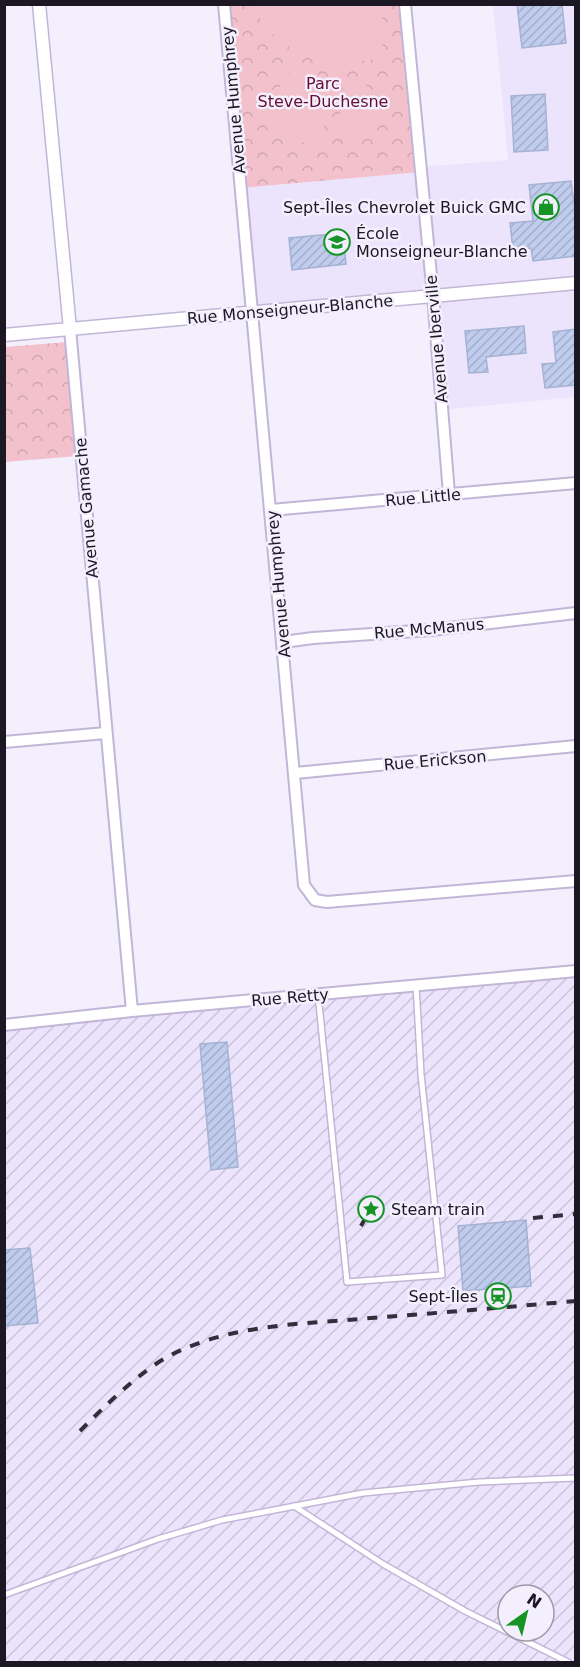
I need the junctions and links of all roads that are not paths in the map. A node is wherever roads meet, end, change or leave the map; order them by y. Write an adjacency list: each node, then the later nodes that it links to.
1 (39, 4): 7 (street, Avenue Gamache)
2 (224, 4): 6 (street, Avenue Humphrey)
3 (405, 4): 5 (street, Avenue Iberville)
4 (576, 283): 5 (street, Rue Monseigneur-Blanche)
5 (433, 296): 6 (street, Rue Monseigneur-Blanche); 10 (street, Avenue Iberville)
6 (252, 312): 7 (street, Rue Monseigneur-Blanche); 11 (street, Avenue Humphrey)
7 (70, 329): 8 (street, Rue Monseigneur-Blanche); 14 (street, Avenue Gamache)
8 (4, 335)
9 (576, 483): 10 (street, Rue Little)
10 (449, 494): 11 (street, Rue Little)
11 (271, 510): 13 (street, Avenue Humphrey)
12 (576, 614): 13 (street, Rue McManus)
13 (283, 642): 17 (street, Avenue Humphrey)
14 (106, 734): 15 (street); 22 (street, Avenue Gamache)
15 (4, 742)
16 (576, 746): 17 (street, Rue Erickson)
17 (295, 773): 18 (street, Avenue Humphrey)
18 (576, 881)
19 (576, 971): 20 (street, Rue Retty)
20 (416, 985): 21 (street, Rue Retty); 21 (lane)
21 (318, 994): 22 (street, Rue Retty)
22 (132, 1011): 23 (street, Rue Retty)
23 (4, 1025)
24 (576, 1478): 25 (lane)
25 (293, 1506): 26 (lane); 27 (lane)
26 (4, 1595)
27 (568, 1662)

